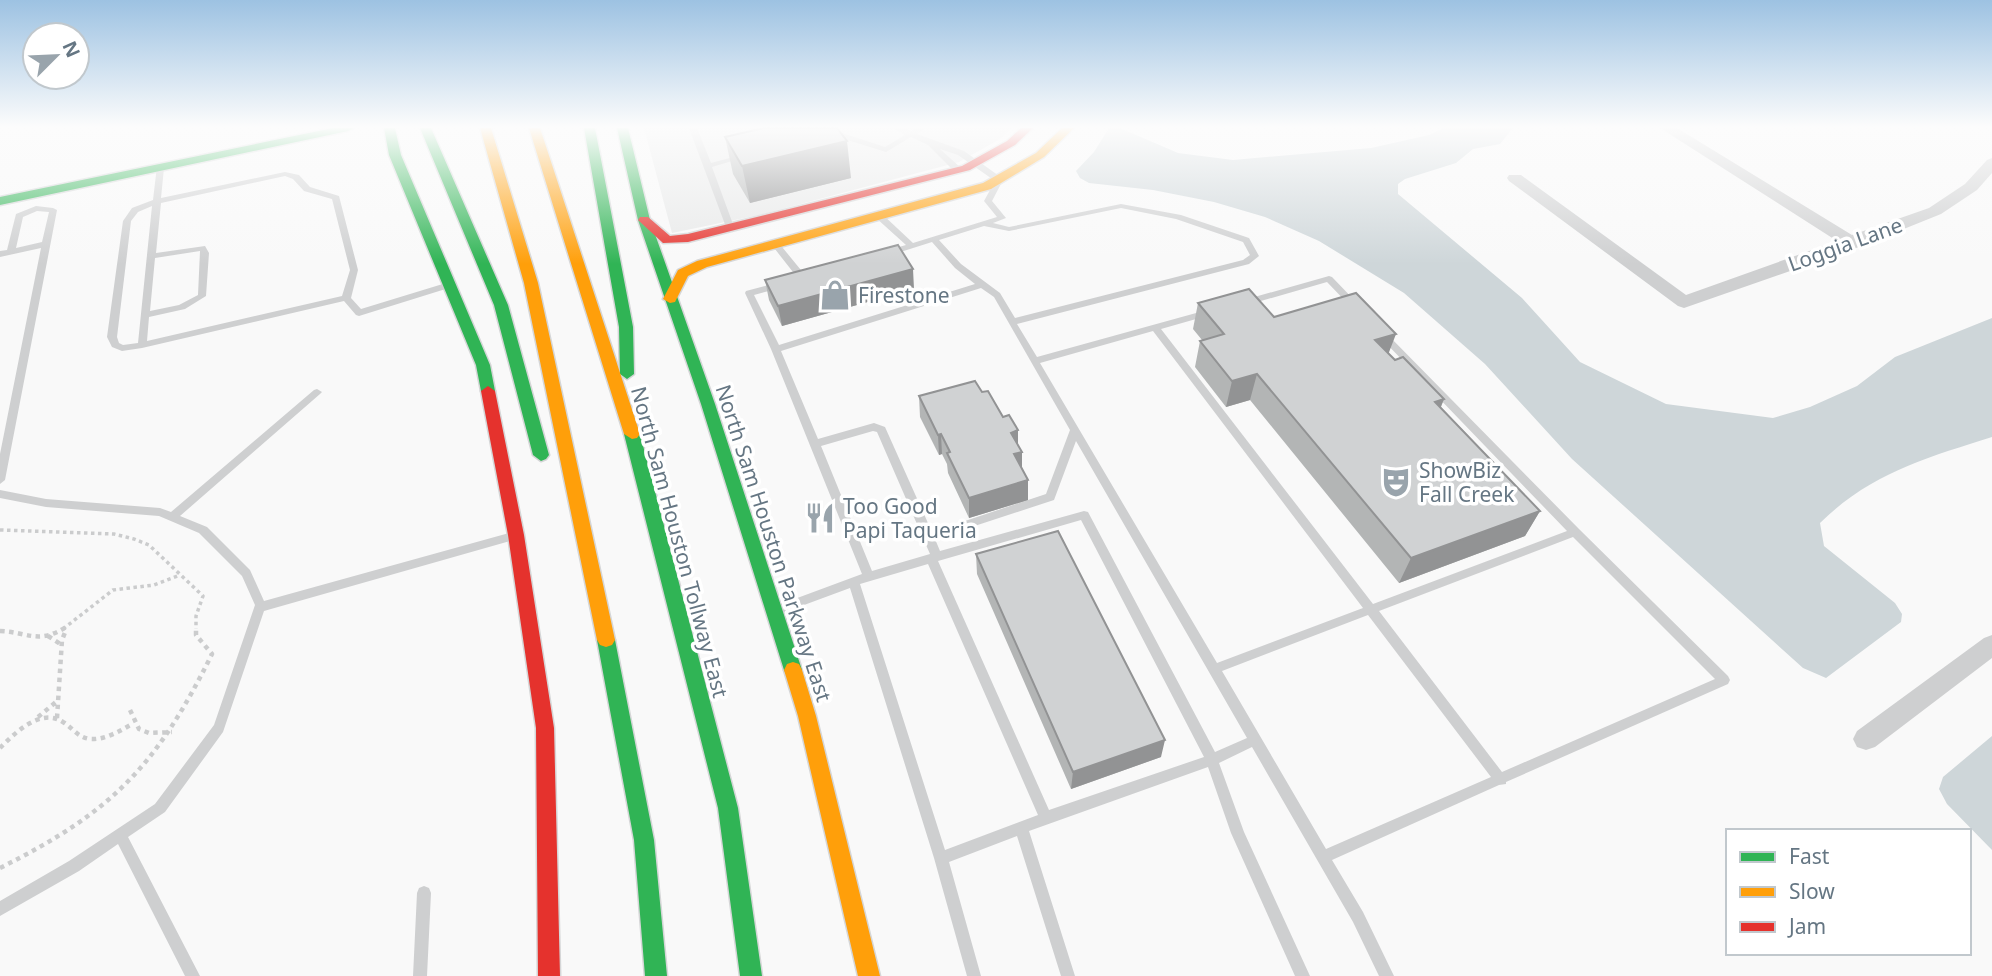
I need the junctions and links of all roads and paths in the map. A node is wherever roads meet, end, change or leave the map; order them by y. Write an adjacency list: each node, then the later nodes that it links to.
1 (137, 174): 18 (main road)
2 (159, 174): 19 (lane)
3 (403, 174): 35 (main road)
4 (445, 174): 53 (main road)
5 (499, 174): 85 (main road)
6 (549, 174): 50 (main road, North Sam Houston Tollway East)
7 (597, 174): 50 (main road)
8 (633, 174): 21 (main road, North Sam Houston Parkway East)
9 (711, 174): 23 (lane)
10 (944, 174): 23 (main road)
11 (991, 174): 16 (lane)
12 (1010, 174): 16 (main road)
13 (1741, 174): 25 (street)
14 (1982, 174): 25 (street, Loggia Lane)
15 (1515, 178): 25 (street, Loggia Lane)
16 (999, 180): 20 (main road); 22 (lane)
17 (0, 201): 18 (main road)
18 (38, 201): 26 (lane); 29 (lane)
19 (157, 201): 31 (lane); 37 (lane); 46 (lane)
20 (878, 215): 27 (main road); 28 (lane)
21 (644, 220): 23 (main road); 38 (main road, North Sam Houston Parkway East)
22 (984, 223): 24 (lane); 43 (lane)
23 (730, 226)
24 (934, 239): 28 (lane); 36 (lane)
25 (1853, 243)
26 (46, 244): 29 (lane); 54 (lane)
27 (775, 244): 34 (lane); 38 (main road)
28 (912, 246): 32 (lane)
29 (11, 252): 30 (lane)
30 (0, 254)
31 (151, 256): 41 (lane); 41 (lane)
32 (875, 257)
33 (815, 275): 34 (lane)
34 (803, 279): 47 (lane)
35 (449, 285): 37 (lane); 59 (main road)
36 (982, 285): 43 (lane); 47 (lane)
37 (346, 298): 46 (lane)
38 (670, 299): 66 (main road, North Sam Houston Parkway East)
39 (1235, 305): 42 (lane)
40 (1222, 309): 44 (lane)
41 (145, 315): 46 (lane)
42 (1367, 318)
43 (1012, 322): 48 (lane)
44 (1154, 327): 48 (lane); 67 (lane)
45 (1376, 328): 58 (lane)
46 (142, 345)
47 (776, 349): 52 (lane)
48 (1035, 360): 51 (lane)
49 (317, 392): 56 (lane)
50 (628, 418): 99 (main road, North Sam Houston Tollway East)
51 (1075, 430): 60 (lane); 73 (lane)
52 (815, 444): 60 (lane); 63 (lane)
53 (546, 474)
54 (0, 480)
55 (0, 494): 56 (lane)
56 (172, 517): 65 (lane)
57 (0, 530): 62 (path)
58 (1575, 532): 67 (lane); 86 (lane)
59 (516, 535): 65 (lane); 97 (main road)
60 (929, 537): 61 (lane)
61 (934, 557): 63 (lane); 84 (lane); 87 (lane)
62 (181, 574): 68 (path); 80 (path)
63 (869, 576): 64 (lane)
64 (854, 582): 66 (lane); 90 (lane)
65 (260, 606): 89 (lane)
66 (774, 610): 100 (main road, North Sam Houston Parkway East)
67 (1370, 610): 73 (lane); 86 (lane)
68 (67, 628): 70 (path); 71 (path)
69 (0, 631): 70 (path)
70 (47, 636): 71 (path)
71 (62, 645): 75 (path)
72 (1992, 645): 81 (street)
73 (1214, 669): 82 (lane)
74 (597, 687): 85 (main road)
75 (57, 702): 77 (path); 78 (path)
76 (130, 710): 79 (path)
77 (57, 718): 78 (path); 79 (path)
78 (37, 719): 83 (path)
79 (132, 724): 80 (path)
80 (172, 732): 92 (path)
81 (1866, 739)
82 (1255, 740): 84 (lane); 91 (lane)
83 (0, 748)
84 (1212, 760): 87 (lane); 103 (lane)
85 (631, 761): 98 (main road)
86 (1501, 780): 91 (lane)
87 (1046, 818): 88 (lane)
88 (1021, 827): 90 (lane); 102 (lane)
89 (120, 835): 94 (lane); 95 (lane)
90 (941, 858): 101 (lane)
91 (1323, 858): 104 (lane)
92 (0, 868)
93 (424, 893): 96 (lane)
94 (0, 909)
95 (193, 976)
96 (420, 976)
97 (549, 976)
98 (656, 976)
99 (751, 976)
100 (869, 976)
101 (974, 976)
102 (1068, 976)
103 (1303, 976)
104 (1387, 976)

